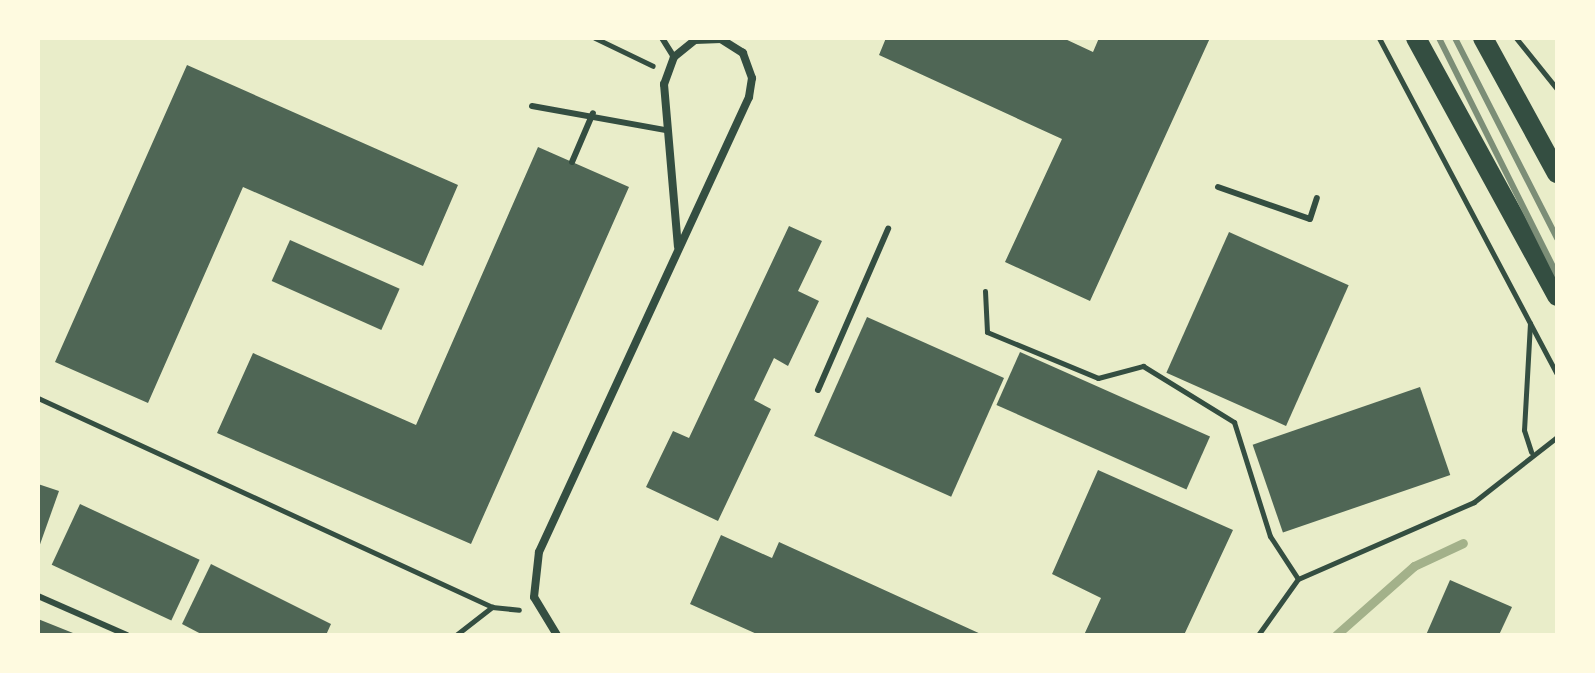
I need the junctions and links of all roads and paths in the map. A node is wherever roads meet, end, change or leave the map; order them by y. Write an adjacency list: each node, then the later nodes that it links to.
1 (595, 38): 8 (path)
2 (662, 38): 7 (lane)
3 (1379, 38): 21 (path)
4 (1416, 38): 20 (main road)
5 (1483, 38): 14 (main road)
6 (1516, 38): 9 (path)
7 (674, 57): 12 (street); 18 (street)
8 (653, 66)
9 (1557, 89)
10 (532, 106): 11 (lane)
11 (593, 113): 12 (lane); 13 (lane)
12 (666, 130): 18 (street)
13 (572, 162)
14 (1557, 173)
15 (1218, 187): 16 (lane)
16 (1317, 198)
17 (888, 229): 23 (lane)
18 (678, 246): 30 (street)
19 (985, 291): 27 (path)
20 (1557, 296)
21 (1530, 322): 22 (path); 26 (path)
22 (1557, 374)
23 (818, 390)
24 (38, 398): 29 (path)
25 (1557, 437): 26 (path)
26 (1531, 452): 27 (path)
27 (1298, 579): 34 (path)
28 (38, 596): 31 (lane)
29 (492, 607): 30 (path); 32 (path)
30 (537, 611): 33 (street)
31 (127, 635)
32 (456, 635)
33 (557, 635)
34 (1258, 635)

